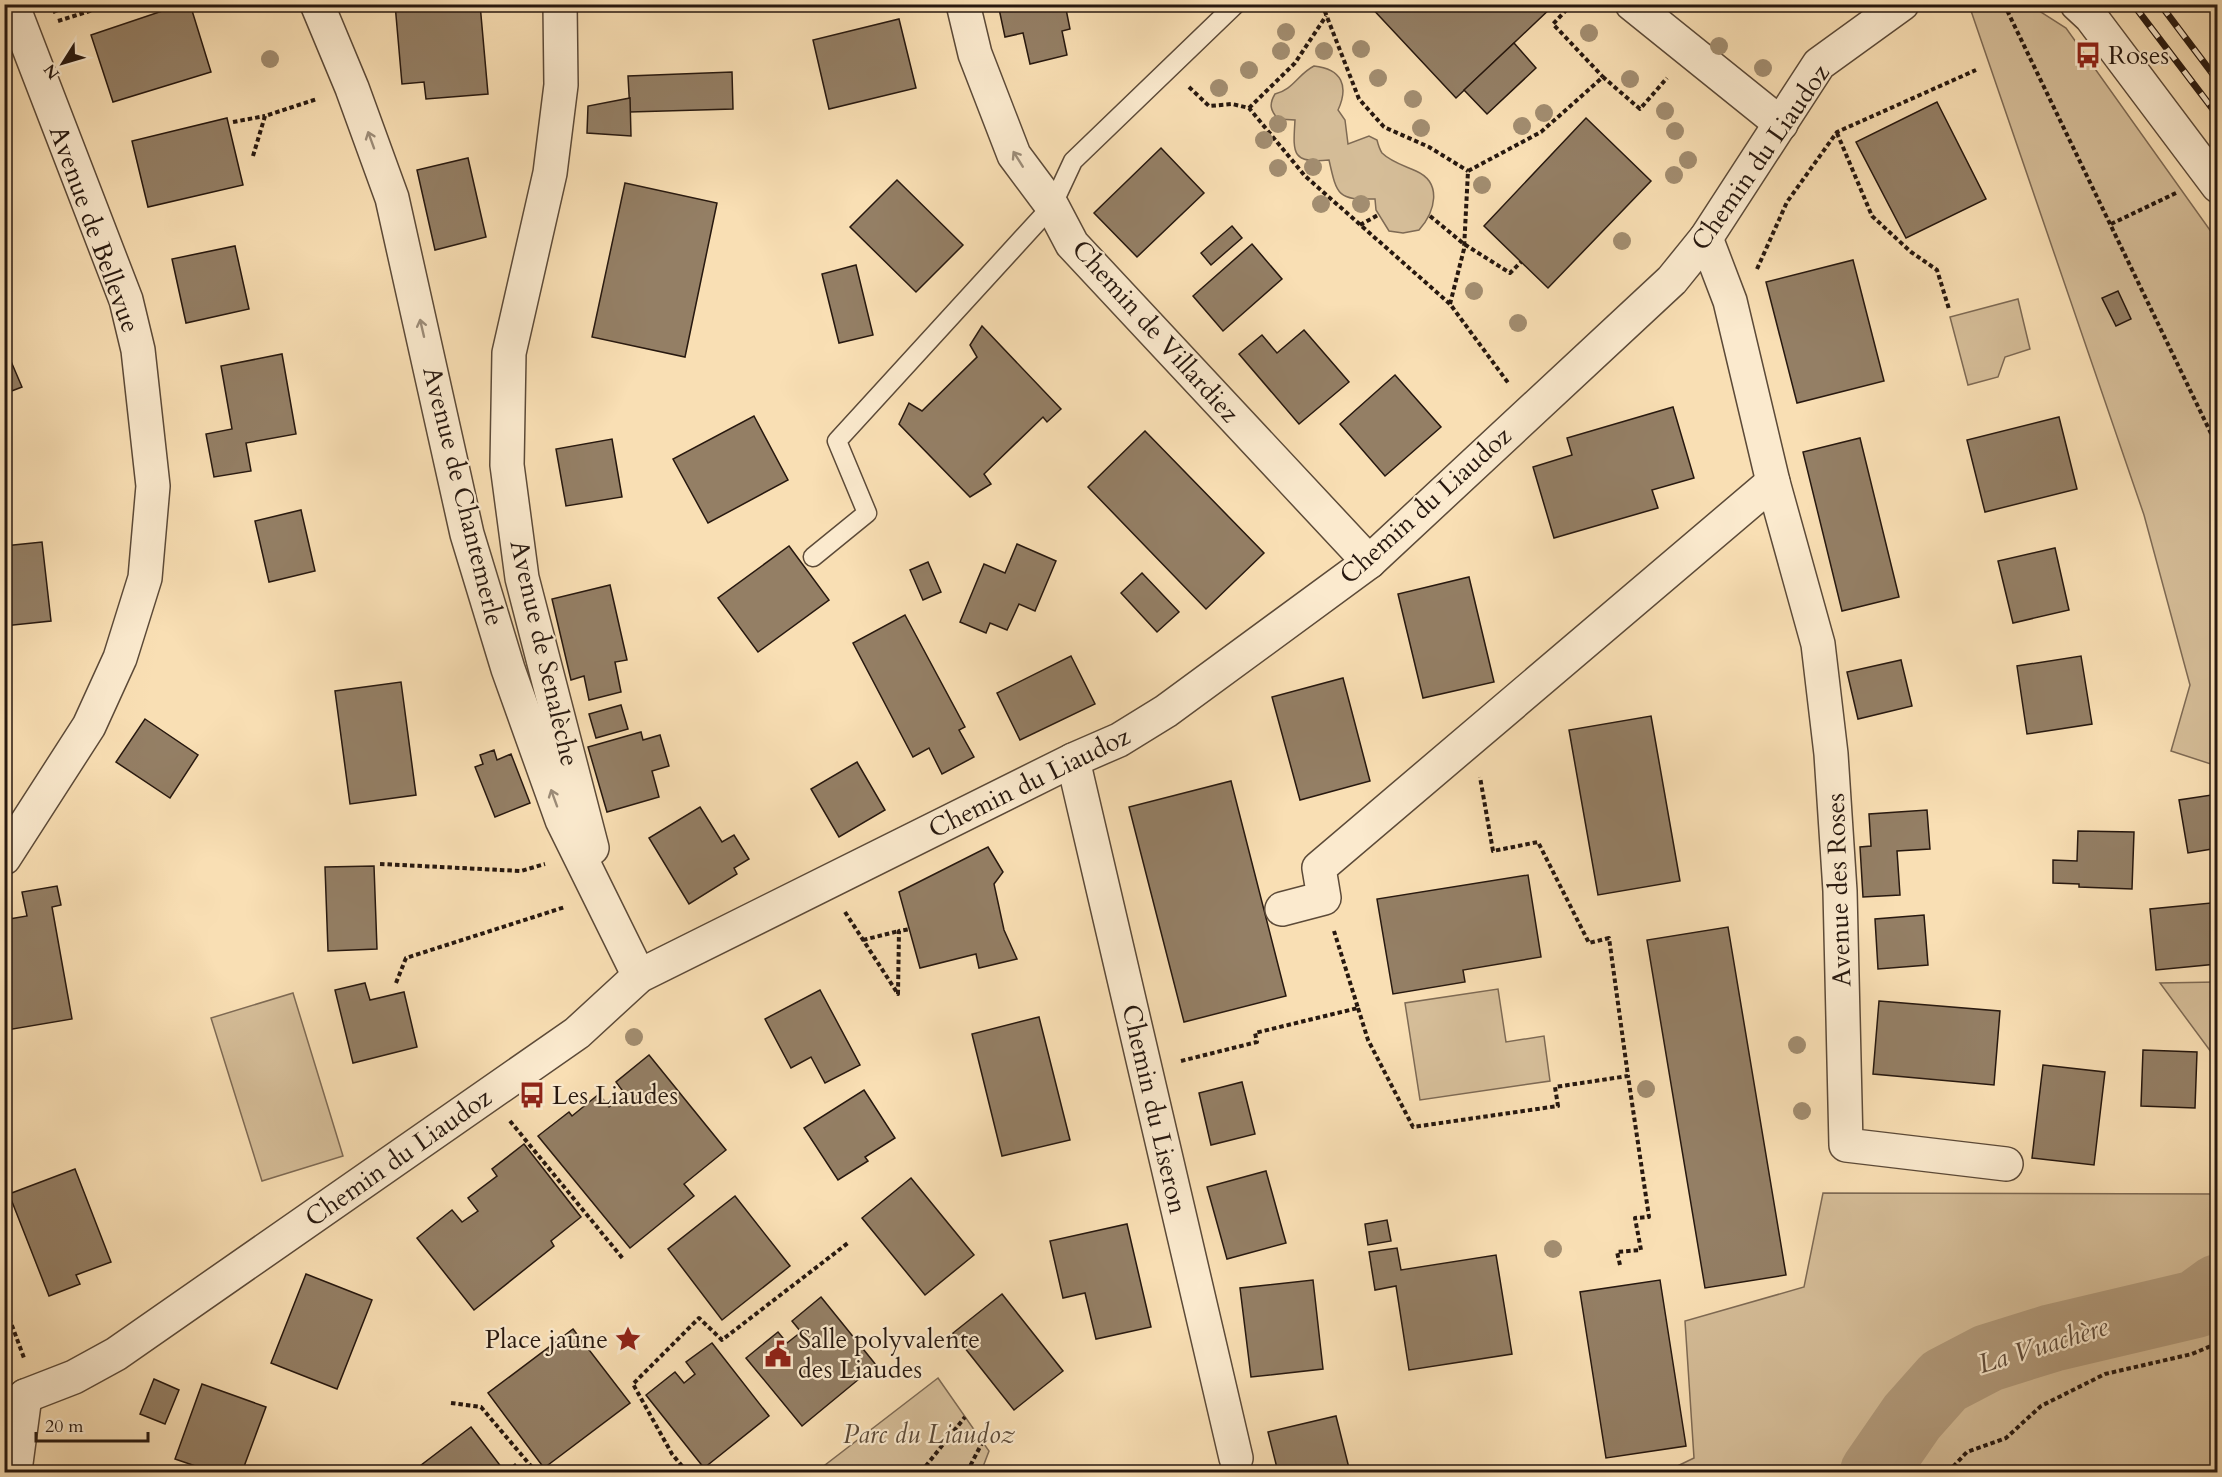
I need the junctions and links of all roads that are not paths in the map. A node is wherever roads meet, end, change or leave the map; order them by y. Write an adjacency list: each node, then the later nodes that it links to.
1 (317, 4): 18 (street, Avenue de Chantemerle, one-way to 1)
2 (560, 4): 18 (street, Avenue de Senalèche)
3 (963, 4): 11 (street, Chemin de Villardiez, one-way to 3)
4 (1236, 4): 11 (lane)
5 (1632, 4): 9 (street)
6 (1902, 4): 9 (street, Chemin du Liaudoz)
7 (2077, 4): 10 (street)
8 (18, 19): 17 (street, Avenue de Bellevue)
9 (1781, 124): 12 (street, Chemin du Liaudoz)
10 (2203, 186)
11 (1052, 206): 14 (lane); 15 (street, Chemin de Villardiez)
12 (1706, 238): 13 (street, Avenue des Roses); 15 (street, Chemin du Liaudoz)
13 (1773, 482): 19 (street); 21 (street, Avenue des Roses)
14 (813, 557)
15 (1369, 562): 16 (street, Chemin du Liaudoz)
16 (1073, 760): 20 (street, Chemin du Liaudoz); 23 (street, Chemin du Liseron)
17 (4, 858)
18 (606, 908): 20 (street, Avenue de Chantemerle)
19 (1282, 909)
20 (639, 976): 22 (street, Chemin du Liaudoz)
21 (2006, 1164)
22 (15, 1393): 24 (street)
23 (1236, 1458)
24 (11, 1473)

